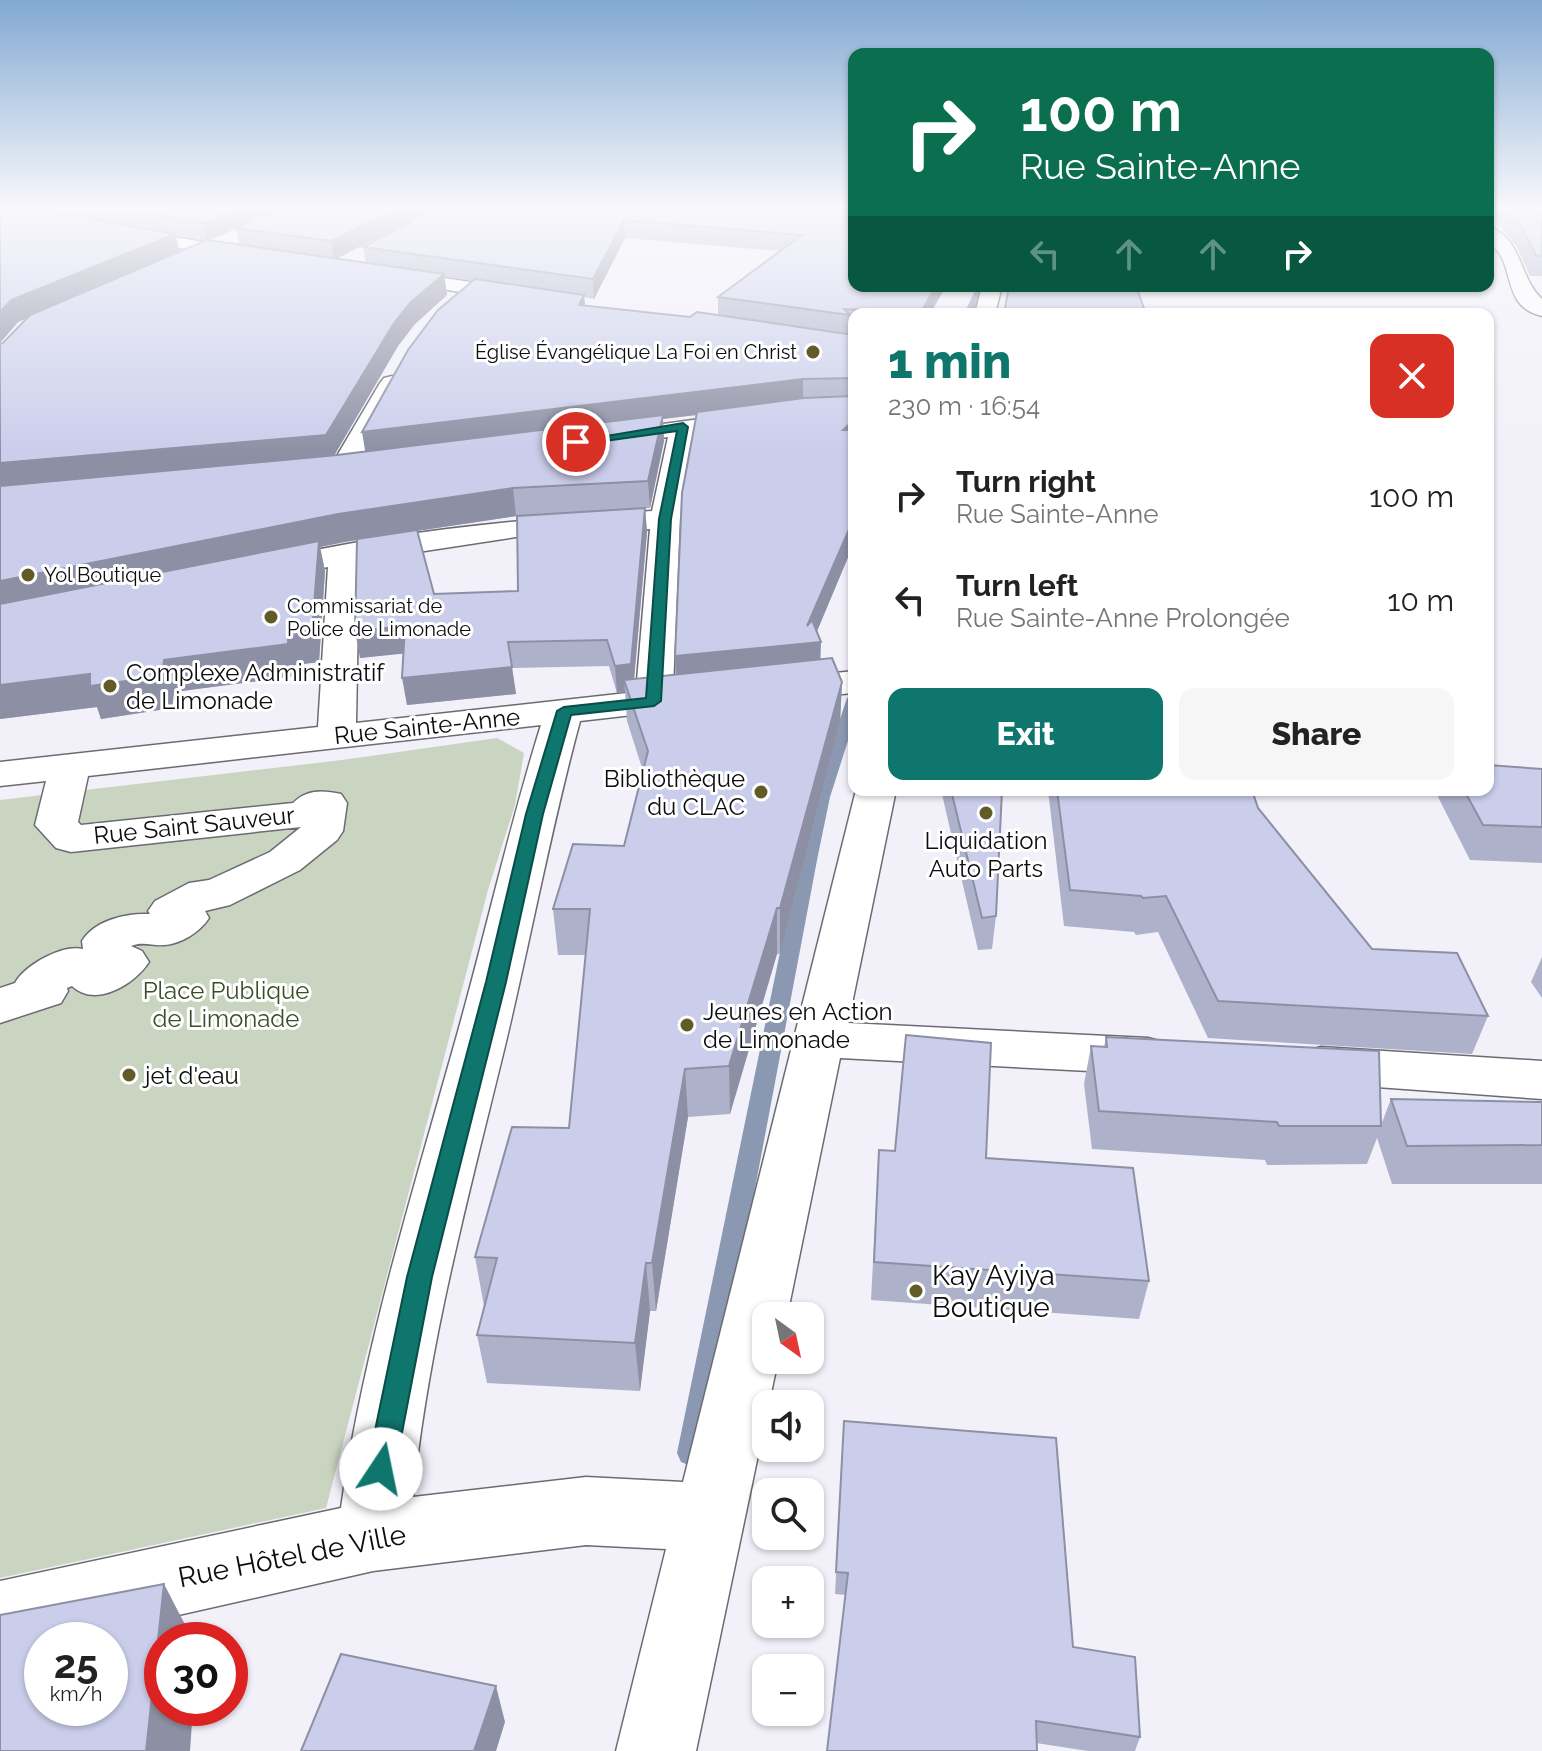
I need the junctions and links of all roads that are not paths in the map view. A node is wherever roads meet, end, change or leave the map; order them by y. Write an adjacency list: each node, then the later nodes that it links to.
1 (475, 289): 4 (street); 5 (street)
2 (1520, 290): 3 (street); 6 (street)
3 (1542, 291)
4 (538, 298)
5 (446, 308)
6 (1542, 310)
7 (407, 360): 12 (street)
8 (848, 410): 9 (street)
9 (683, 427): 10 (street); 14 (street)
10 (581, 441)
11 (372, 468): 12 (street)
12 (342, 471): 13 (street)
13 (311, 474)
14 (665, 519): 15 (street); 19 (street)
15 (344, 554): 16 (street); 20 (street)
16 (234, 577)
17 (848, 682): 19 (street, Rue Sainte-Anne)
18 (564, 711): 19 (street, Rue Sainte-Anne); 20 (street, Rue Sainte-Anne); 29 (street)
19 (634, 711)
20 (337, 736): 21 (street, Rue Sainte-Anne)
21 (70, 766): 22 (street, Rue Sainte-Anne); 24 (street, Rue Saint Sauveur)
22 (0, 774)
23 (875, 796): 25 (street)
24 (0, 1006)
25 (819, 1039): 26 (street); 30 (street)
26 (1196, 1058)
27 (1275, 1062): 28 (street)
28 (1542, 1080)
29 (377, 1505): 30 (street, Rue Hôtel de Ville); 31 (street, Rue Hôtel de Ville)
30 (689, 1515): 32 (street)
31 (0, 1618)
32 (656, 1751)

